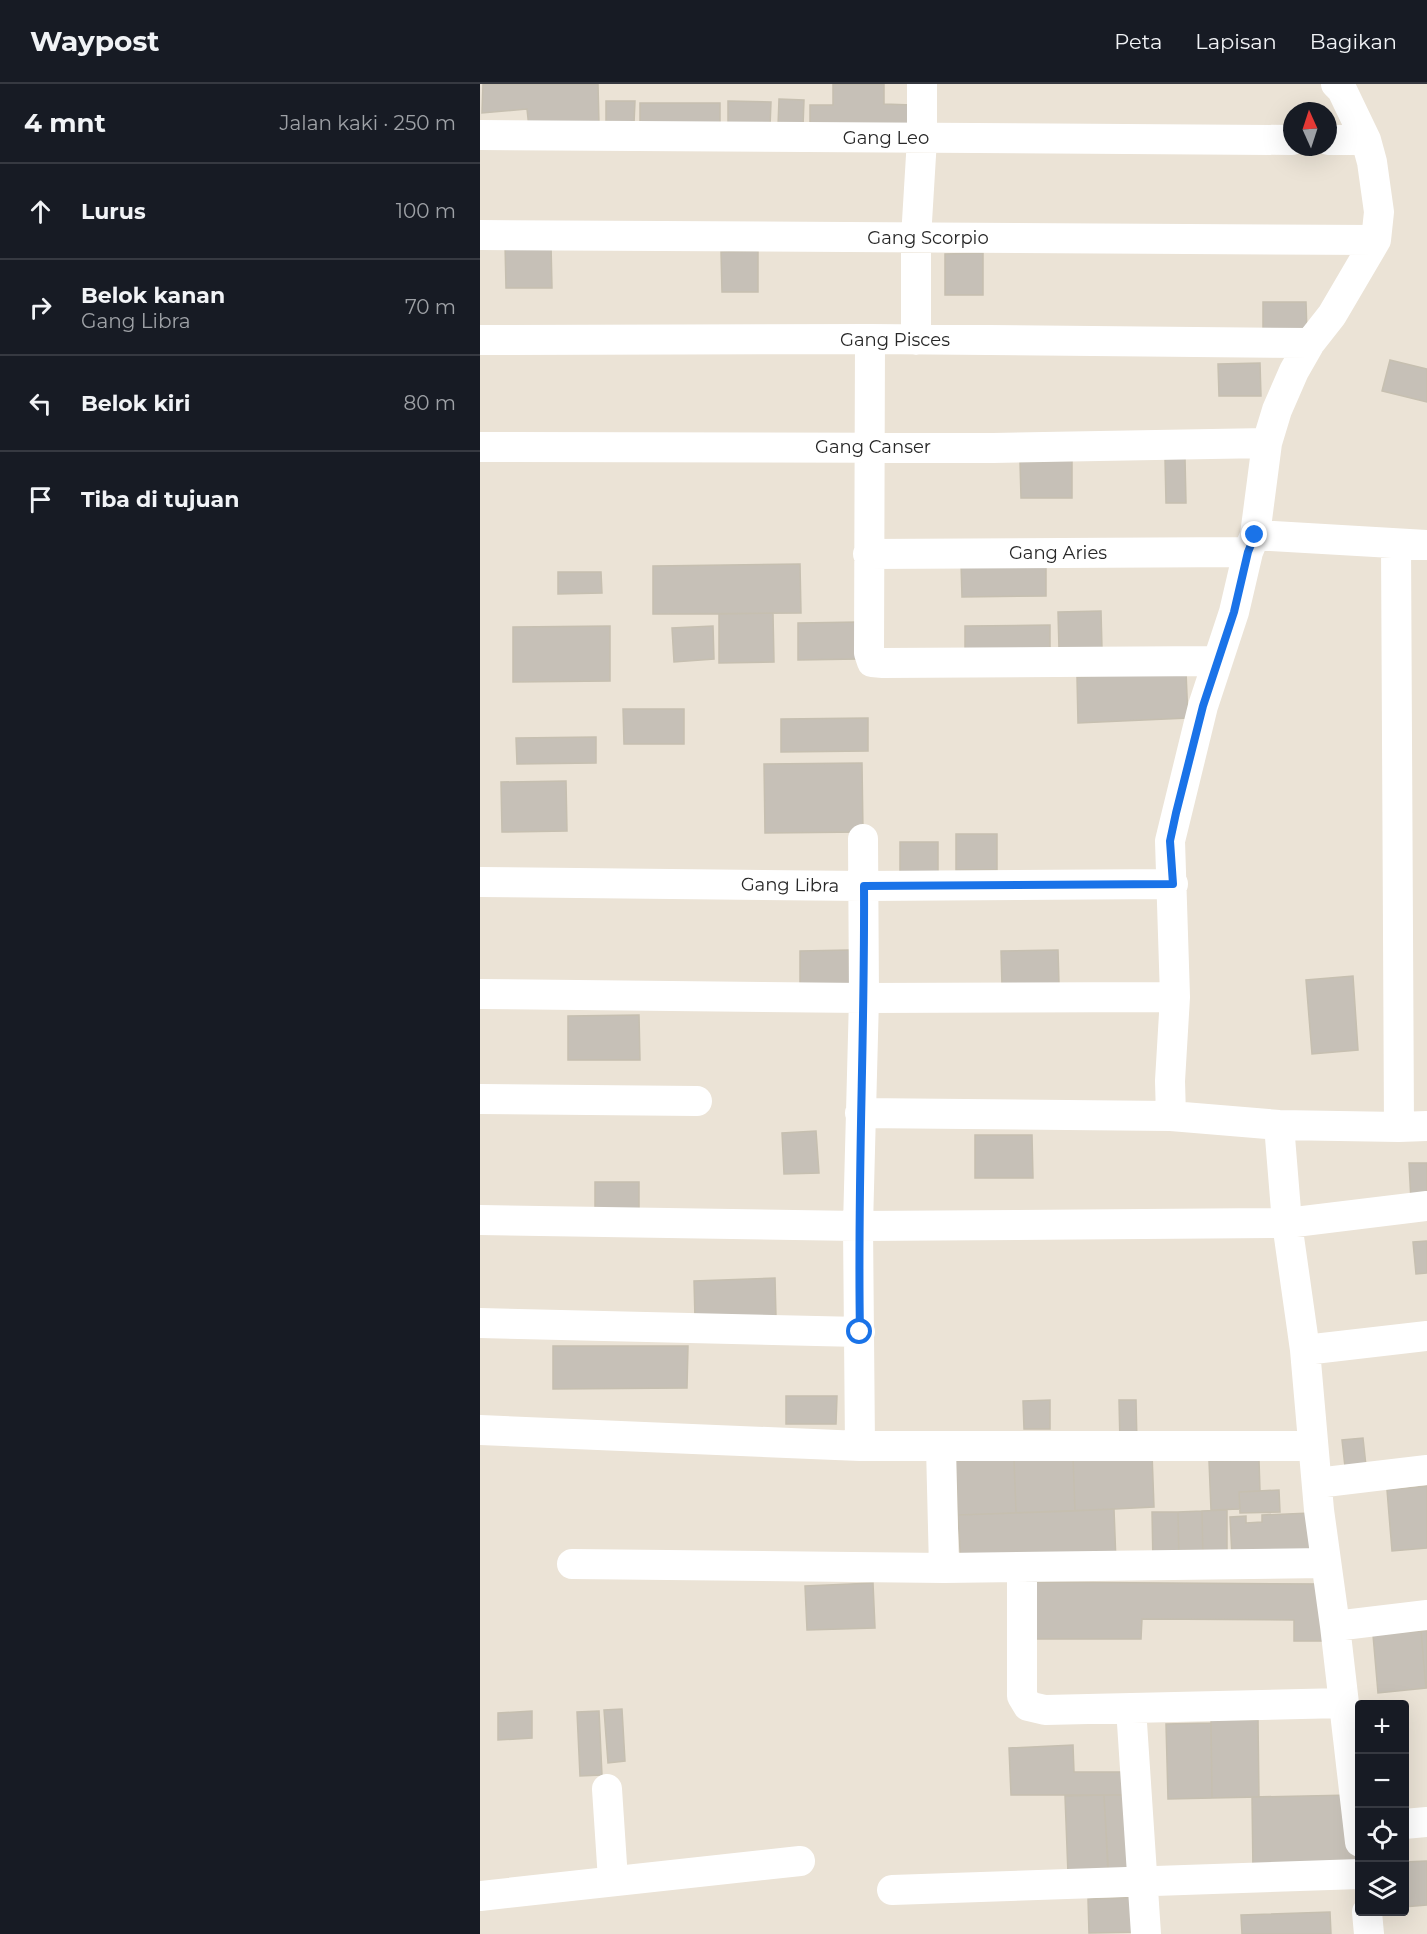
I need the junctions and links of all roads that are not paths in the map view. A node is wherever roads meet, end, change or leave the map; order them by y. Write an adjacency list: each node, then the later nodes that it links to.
1 (922, 84): 4 (street)
2 (1336, 84): 7 (street)
3 (480, 135): 4 (street, Gang Leo)
4 (922, 138): 5 (street, Gang Leo); 9 (street)
5 (1283, 140)
6 (1337, 140): 7 (street)
7 (1366, 140): 10 (street)
8 (480, 235): 9 (street, Gang Scorpio)
9 (916, 238): 10 (street, Gang Scorpio); 13 (street)
10 (1376, 240): 14 (street)
11 (870, 339): 12 (street, Gang Pisces); 13 (street, Gang Pisces); 16 (street)
12 (480, 340)
13 (916, 340): 14 (street, Gang Pisces)
14 (1310, 343): 15 (street)
15 (1267, 443): 16 (street, Gang Canser); 18 (street)
16 (869, 446): 17 (street, Gang Canser); 21 (street)
17 (480, 447)
18 (1252, 544): 19 (street, Gang Aries); 21 (street, Gang Aries); 22 (street)
19 (1396, 544): 20 (street, Gang Aries); 35 (street)
20 (1427, 546)
21 (868, 554): 22 (street)
22 (1217, 661): 25 (street)
23 (863, 839): 26 (street)
24 (480, 882): 26 (street, Gang Libra)
25 (1173, 884): 26 (street, Gang Libra); 28 (street)
26 (864, 886): 29 (street)
27 (480, 994): 29 (street)
28 (1175, 997): 29 (street); 33 (street)
29 (864, 998): 32 (street)
30 (480, 1099): 31 (street)
31 (697, 1101)
32 (860, 1113): 33 (street); 39 (street)
33 (1171, 1116): 34 (street)
34 (1279, 1125): 35 (street); 38 (street)
35 (1413, 1126)
36 (1427, 1206): 38 (street)
37 (480, 1220): 39 (street)
38 (1287, 1223): 39 (street); 43 (street)
39 (858, 1226): 41 (street)
40 (480, 1323): 41 (street)
41 (860, 1332): 45 (street)
42 (1427, 1336): 43 (street)
43 (1305, 1350): 46 (street)
44 (480, 1430): 45 (street)
45 (860, 1446): 47 (street)
46 (1313, 1446): 47 (street); 49 (street)
47 (941, 1447): 53 (street)
48 (1427, 1470): 49 (street)
49 (1317, 1483): 50 (street)
50 (1325, 1563): 52 (street); 55 (street)
51 (572, 1564): 53 (street)
52 (1022, 1567): 53 (street); 57 (street)
53 (944, 1568)
54 (1427, 1615): 55 (street)
55 (1335, 1626): 56 (street)
56 (1343, 1703): 57 (street); 59 (street)
57 (1131, 1708): 65 (street)
58 (607, 1789): 64 (street)
59 (1356, 1808)
60 (1427, 1822): 61 (street)
61 (1409, 1824)
62 (800, 1861): 64 (street)
63 (1355, 1874): 65 (street)
64 (613, 1880): 67 (street)
65 (1141, 1882): 66 (street); 69 (street)
66 (892, 1890)
67 (480, 1896)
68 (1367, 1916): 70 (street)
69 (1146, 1934)
70 (1369, 1934)

